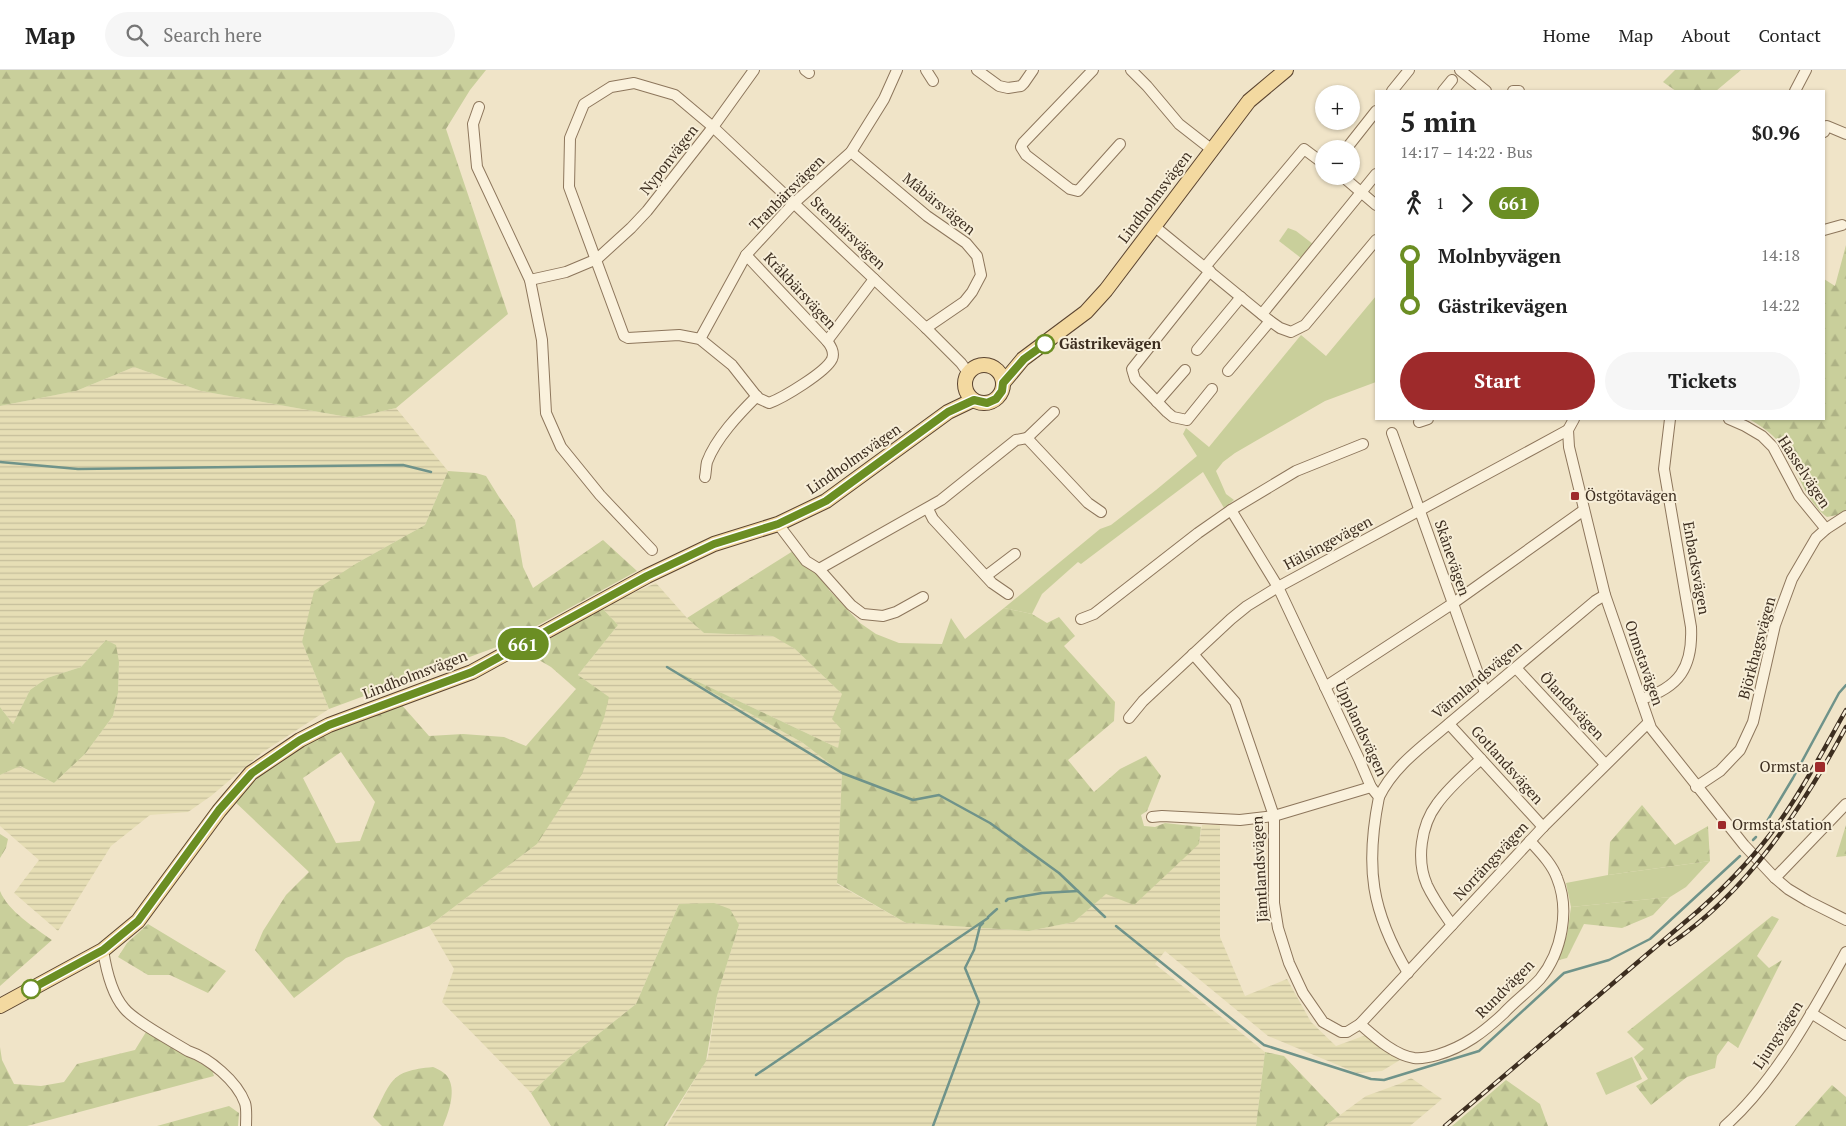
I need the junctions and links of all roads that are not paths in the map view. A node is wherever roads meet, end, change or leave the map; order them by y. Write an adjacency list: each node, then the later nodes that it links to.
1 (754, 70): 20 (street, Nyponvägen)
2 (897, 70): 26 (street, Tranbärsvägen)
3 (926, 70): 13 (street)
4 (1033, 70): 11 (street)
5 (1093, 70): 24 (street)
6 (1131, 70): 25 (street)
7 (1286, 70): 25 (main road, Lindholmsvägen)
8 (1409, 70): 14 (street)
9 (1460, 70): 16 (street)
10 (1806, 70): 17 (street)
11 (982, 71)
12 (1452, 80): 15 (street)
13 (933, 81)
14 (1393, 90)
15 (1444, 90)
16 (1485, 90)
17 (1796, 90)
18 (478, 108): 41 (street)
19 (1375, 112): 23 (street)
20 (713, 127): 31 (street, Stenbärsvägen); 38 (street, Nyponvägen); 38 (street, Stenbärsvägen)
21 (1825, 130): 22 (street)
22 (1846, 134)
23 (1353, 140)
24 (1120, 144)
25 (1212, 150): 34 (main road, Lindholmsvägen)
26 (851, 152): 31 (street, Tranbärsvägen); 45 (street, Måbärsvägen)
27 (1315, 157): 39 (street)
28 (1375, 175): 30 (street)
29 (1353, 185): 30 (street)
30 (1362, 192): 32 (street); 43 (street)
31 (794, 202): 37 (street, Tranbärsvägen); 40 (street, Stenbärsvägen)
32 (1375, 204)
33 (1845, 223): 35 (street)
34 (1154, 226): 39 (street); 49 (main road, Lindholmsvägen)
35 (1825, 230)
36 (1375, 241): 44 (street)
37 (746, 255): 46 (street, Tranbärsvägen); 47 (street, Kråkbärsvägen)
38 (597, 259): 41 (street); 46 (street, Stenbärsvägen)
39 (1207, 269): 42 (street); 58 (street)
40 (874, 279): 45 (street, Stenbärsvägen); 47 (street)
41 (530, 280): 76 (street)
42 (1241, 297): 43 (street); 48 (street)
43 (1262, 314): 44 (street)
44 (1270, 321): 53 (street)
45 (926, 328): 50 (street, Stenbärsvägen)
46 (700, 339): 57 (street)
47 (827, 341): 57 (street, Kråkbärsvägen)
48 (1197, 350)
49 (1024, 359): 51 (main road, Lindholmsvägen); 54 (main road, Lindholmsvägen)
50 (968, 368): 51 (main road, Lindholmsvägen); 56 (main road, Lindholmsvägen)
51 (994, 369): 54 (main road)
52 (1185, 370): 58 (street)
53 (1228, 371)
54 (1003, 383): 56 (main road, Lindholmsvägen)
55 (1212, 389): 58 (street)
56 (970, 394): 74 (main road, Lindholmsvägen)
57 (757, 396): 67 (street)
58 (1158, 402)
59 (1054, 412): 65 (street)
60 (1573, 420): 63 (street)
61 (1670, 420): 90 (street, Enbacksvägen)
62 (1731, 420): 75 (street, Hasselvägen)
63 (1568, 430): 70 (street, Ormstavägen); 71 (street, Hälsingevägen)
64 (1392, 433): 71 (street, Skånevägen)
65 (1027, 438): 68 (street); 72 (street)
66 (1363, 444): 69 (street)
67 (705, 477)
68 (928, 508): 78 (street); 79 (street)
69 (1230, 510): 80 (street, Upplandsvägen); 85 (street)
70 (1584, 510): 82 (street, Ormstavägen); 84 (street)
71 (1420, 511): 80 (street, Hälsingevägen); 84 (street, Skånevägen)
72 (1101, 512)
73 (1846, 516): 75 (street, Björkhagsvägen)
74 (778, 524): 78 (street); 107 (main road, Lindholmsvägen)
75 (1826, 529): 97 (street, Björkhagsvägen)
76 (652, 550)
77 (1015, 554): 79 (street)
78 (819, 568): 83 (street)
79 (986, 576): 81 (street)
80 (1278, 587): 86 (street, Hälsingevägen); 88 (street, Upplandsvägen)
81 (1008, 594)
82 (1605, 595): 87 (street, Värmlandsvägen); 90 (street, Ormstavägen)
83 (923, 598)
84 (1452, 604): 88 (street); 89 (street, Skånevägen)
85 (1081, 619)
86 (1193, 654): 91 (street, Hälsingevägen); 100 (street, Jämtlandsvägen)
87 (1516, 668): 89 (street, Värmlandsvägen); 95 (street, Ölandsvägen)
88 (1325, 687): 96 (street, Upplandsvägen)
89 (1484, 693): 93 (street, Värmlandsvägen)
90 (1641, 699): 92 (street, Ormstavägen)
91 (1130, 718)
92 (1648, 723): 95 (street, Norrängsvägen); 97 (street, Ormstavägen)
93 (1449, 724): 94 (street, Gotlandsvägen); 98 (street, Värmlandsvägen)
94 (1481, 759): 102 (street, Gotlandsvägen); 106 (street)
95 (1605, 764): 102 (street, Norrängsvägen)
96 (1371, 787): 98 (street, Upplandsvägen); 100 (street)
97 (1696, 787): 104 (street, Ormstavägen)
98 (1379, 797): 109 (street, Upplandsvägen)
99 (1846, 804): 104 (street)
100 (1274, 816): 101 (street); 112 (street, Jämtlandsvägen)
101 (1152, 817)
102 (1543, 827): 103 (street, Norrängsvägen)
103 (1530, 841): 106 (street, Norrängsvägen); 112 (street, Rundvägen)
104 (1775, 878): 105 (street, Ormstavägen)
105 (1846, 920)
106 (1452, 925): 109 (street, Norrängsvägen)
107 (103, 950): 110 (main road, Lindholmsvägen); 114 (street)
108 (1846, 952): 111 (street, Ljungvägen)
109 (1408, 973): 112 (street, Norrängsvägen)
110 (0, 1006)
111 (1811, 1013): 113 (street); 115 (street, Ljungvägen)
112 (1360, 1024)
113 (1846, 1035)
114 (246, 1126)
115 (1725, 1126)

